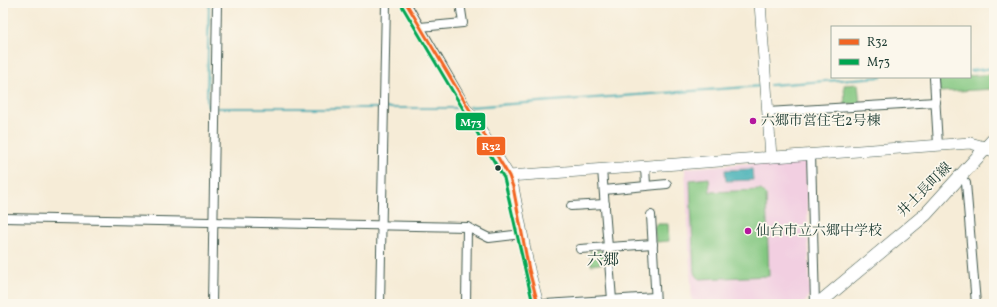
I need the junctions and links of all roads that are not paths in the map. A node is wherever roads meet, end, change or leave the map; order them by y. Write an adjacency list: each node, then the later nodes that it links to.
1 (217, 3): 26 (street)
2 (386, 3): 27 (street)
3 (406, 3): 6 (street)
4 (460, 3): 6 (street)
5 (760, 3): 10 (street)
6 (420, 27): 9 (street)
7 (934, 78): 8 (street)
8 (936, 102): 10 (street); 11 (street)
9 (467, 107): 17 (street)
10 (768, 112): 14 (street)
11 (938, 145): 12 (street); 13 (street)
12 (992, 147): 18 (main road, 井土長町線)
13 (811, 154): 14 (street); 40 (street)
14 (771, 157): 15 (street)
15 (645, 166): 16 (street); 20 (street)
16 (602, 169): 17 (street); 21 (street)
17 (508, 176): 29 (street)
18 (960, 178): 40 (main road, 井土長町線); 41 (street)
19 (667, 184): 20 (street)
20 (646, 186): 21 (street)
21 (604, 190): 22 (street)
22 (605, 204): 23 (street); 31 (street)
23 (571, 206)
24 (651, 215): 30 (street)
25 (3, 218): 26 (street)
26 (213, 222): 27 (street); 35 (street)
27 (382, 226): 28 (street); 36 (street)
28 (467, 227): 29 (street); 37 (street)
29 (522, 234): 38 (street)
30 (653, 244): 31 (street); 34 (street)
31 (609, 247): 32 (street); 33 (street)
32 (580, 249)
33 (612, 300): 34 (street); 39 (street)
34 (656, 300)
35 (212, 304)
36 (380, 304)
37 (466, 304)
38 (538, 304)
39 (545, 304)
40 (816, 304)
41 (976, 304)

